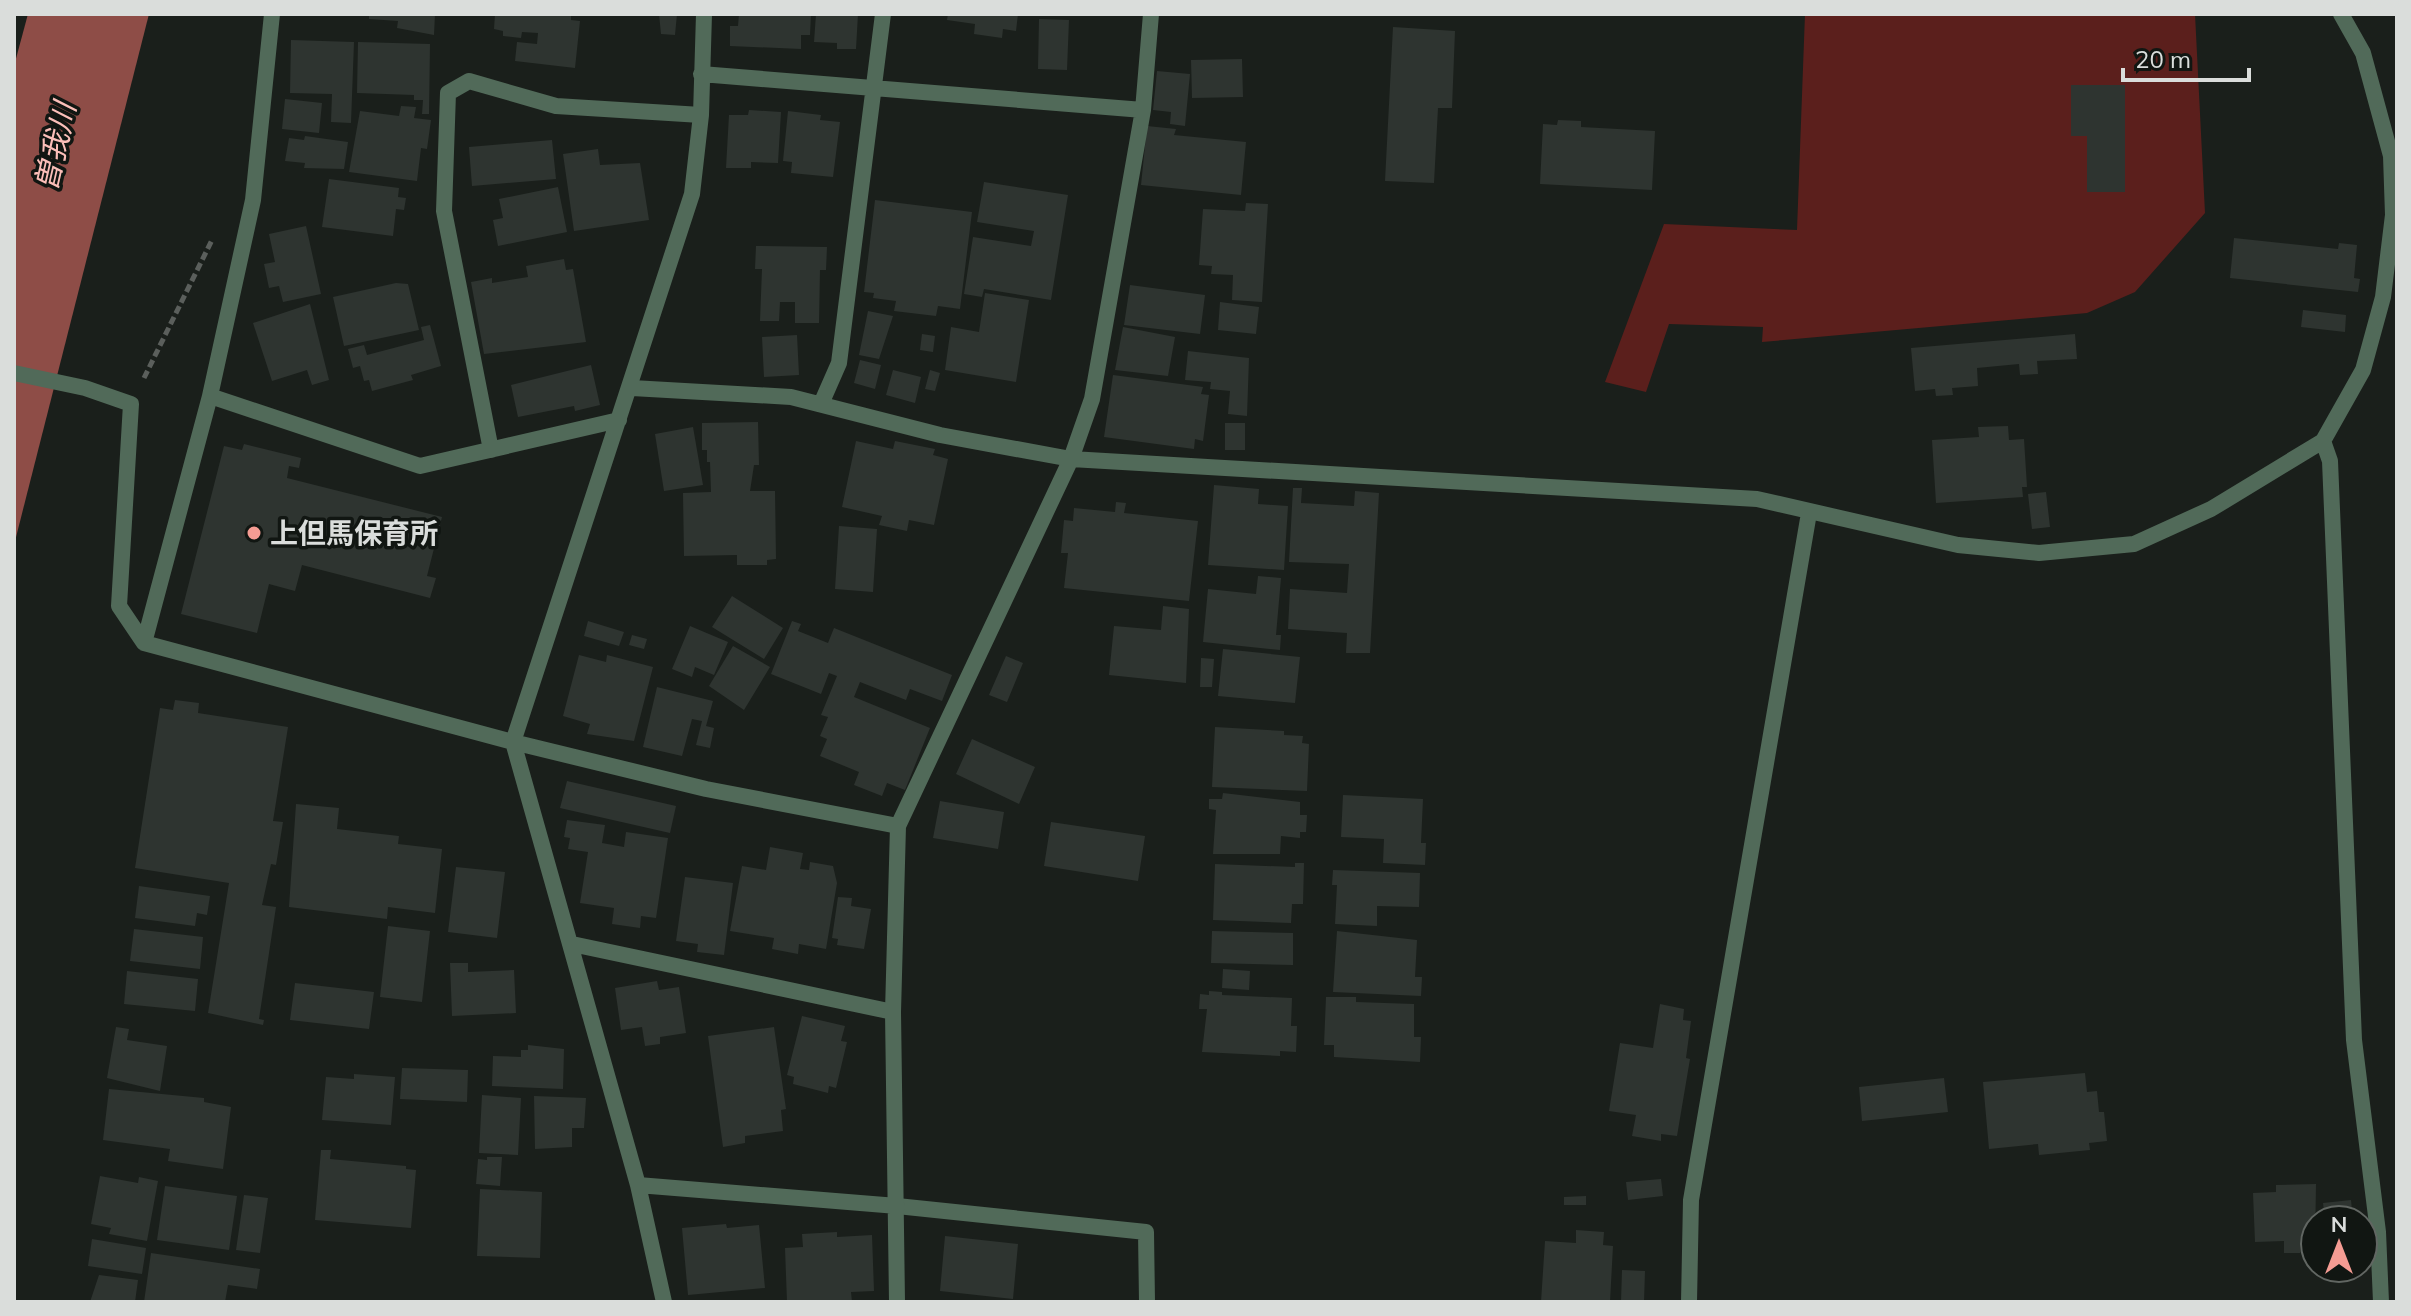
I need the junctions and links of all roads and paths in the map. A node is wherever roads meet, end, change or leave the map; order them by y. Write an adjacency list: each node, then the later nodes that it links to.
1 (272, 14): 10 (street)
2 (704, 14): 6 (street)
3 (883, 14): 7 (street)
4 (1151, 14): 8 (street)
5 (2341, 14): 17 (street)
6 (701, 74): 7 (street); 9 (street)
7 (873, 88): 8 (street); 15 (street)
8 (1143, 110): 19 (street)
9 (701, 115): 12 (street); 18 (street)
10 (253, 200): 13 (street); 14 (path)
11 (14, 373): 14 (street)
12 (632, 388): 15 (street); 16 (street)
13 (210, 396): 18 (street); 21 (street)
14 (131, 404): 21 (street)
15 (821, 404): 19 (street)
16 (619, 420): 18 (street); 22 (street)
17 (2323, 441): 20 (street); 32 (street)
18 (491, 450)
19 (1071, 459): 20 (street); 23 (street)
20 (1809, 513): 31 (street)
21 (144, 643): 22 (street)
22 (513, 742): 23 (street); 24 (street)
23 (898, 826): 25 (street)
24 (572, 944): 25 (street); 26 (street)
25 (893, 1012): 27 (street)
26 (638, 1185): 27 (street); 28 (street)
27 (897, 1206): 29 (street); 30 (street)
28 (664, 1302)
29 (897, 1302)
30 (1147, 1302)
31 (1689, 1302)
32 (2381, 1302)

